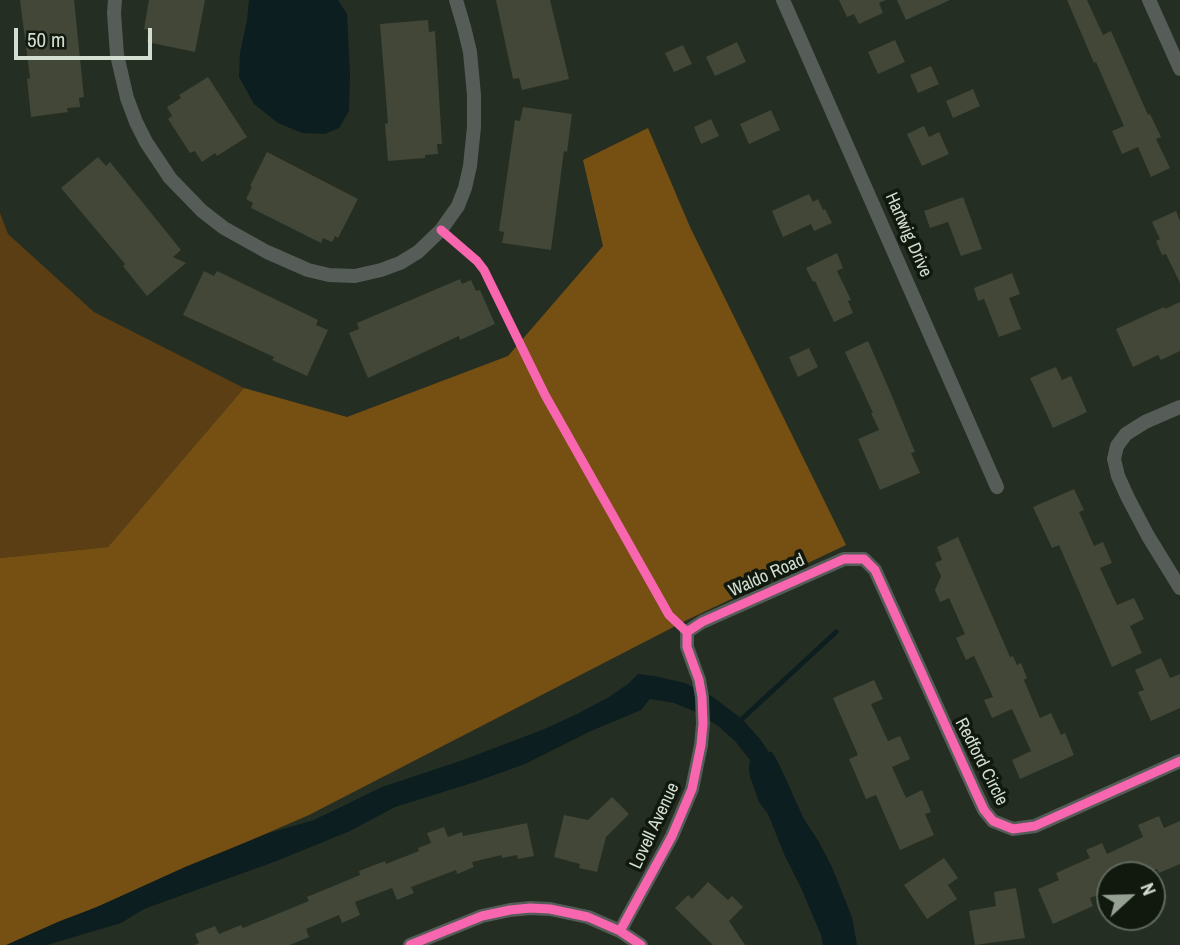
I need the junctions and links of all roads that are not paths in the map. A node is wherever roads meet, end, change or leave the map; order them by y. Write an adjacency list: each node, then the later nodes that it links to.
1 (115, 0): 2 (street)
2 (456, 0)
3 (783, 0): 7 (street, Hartwig Drive)
4 (1149, 0): 5 (street)
5 (1180, 69)
6 (1180, 407): 9 (street)
7 (997, 486)
8 (875, 570): 10 (street, Waldo Road); 11 (street, Redford Circle)
9 (1180, 588)
10 (687, 647): 12 (street, Lovell Avenue)
11 (1180, 761)
12 (620, 931): 13 (street); 14 (street)
13 (410, 945)
14 (641, 945)

